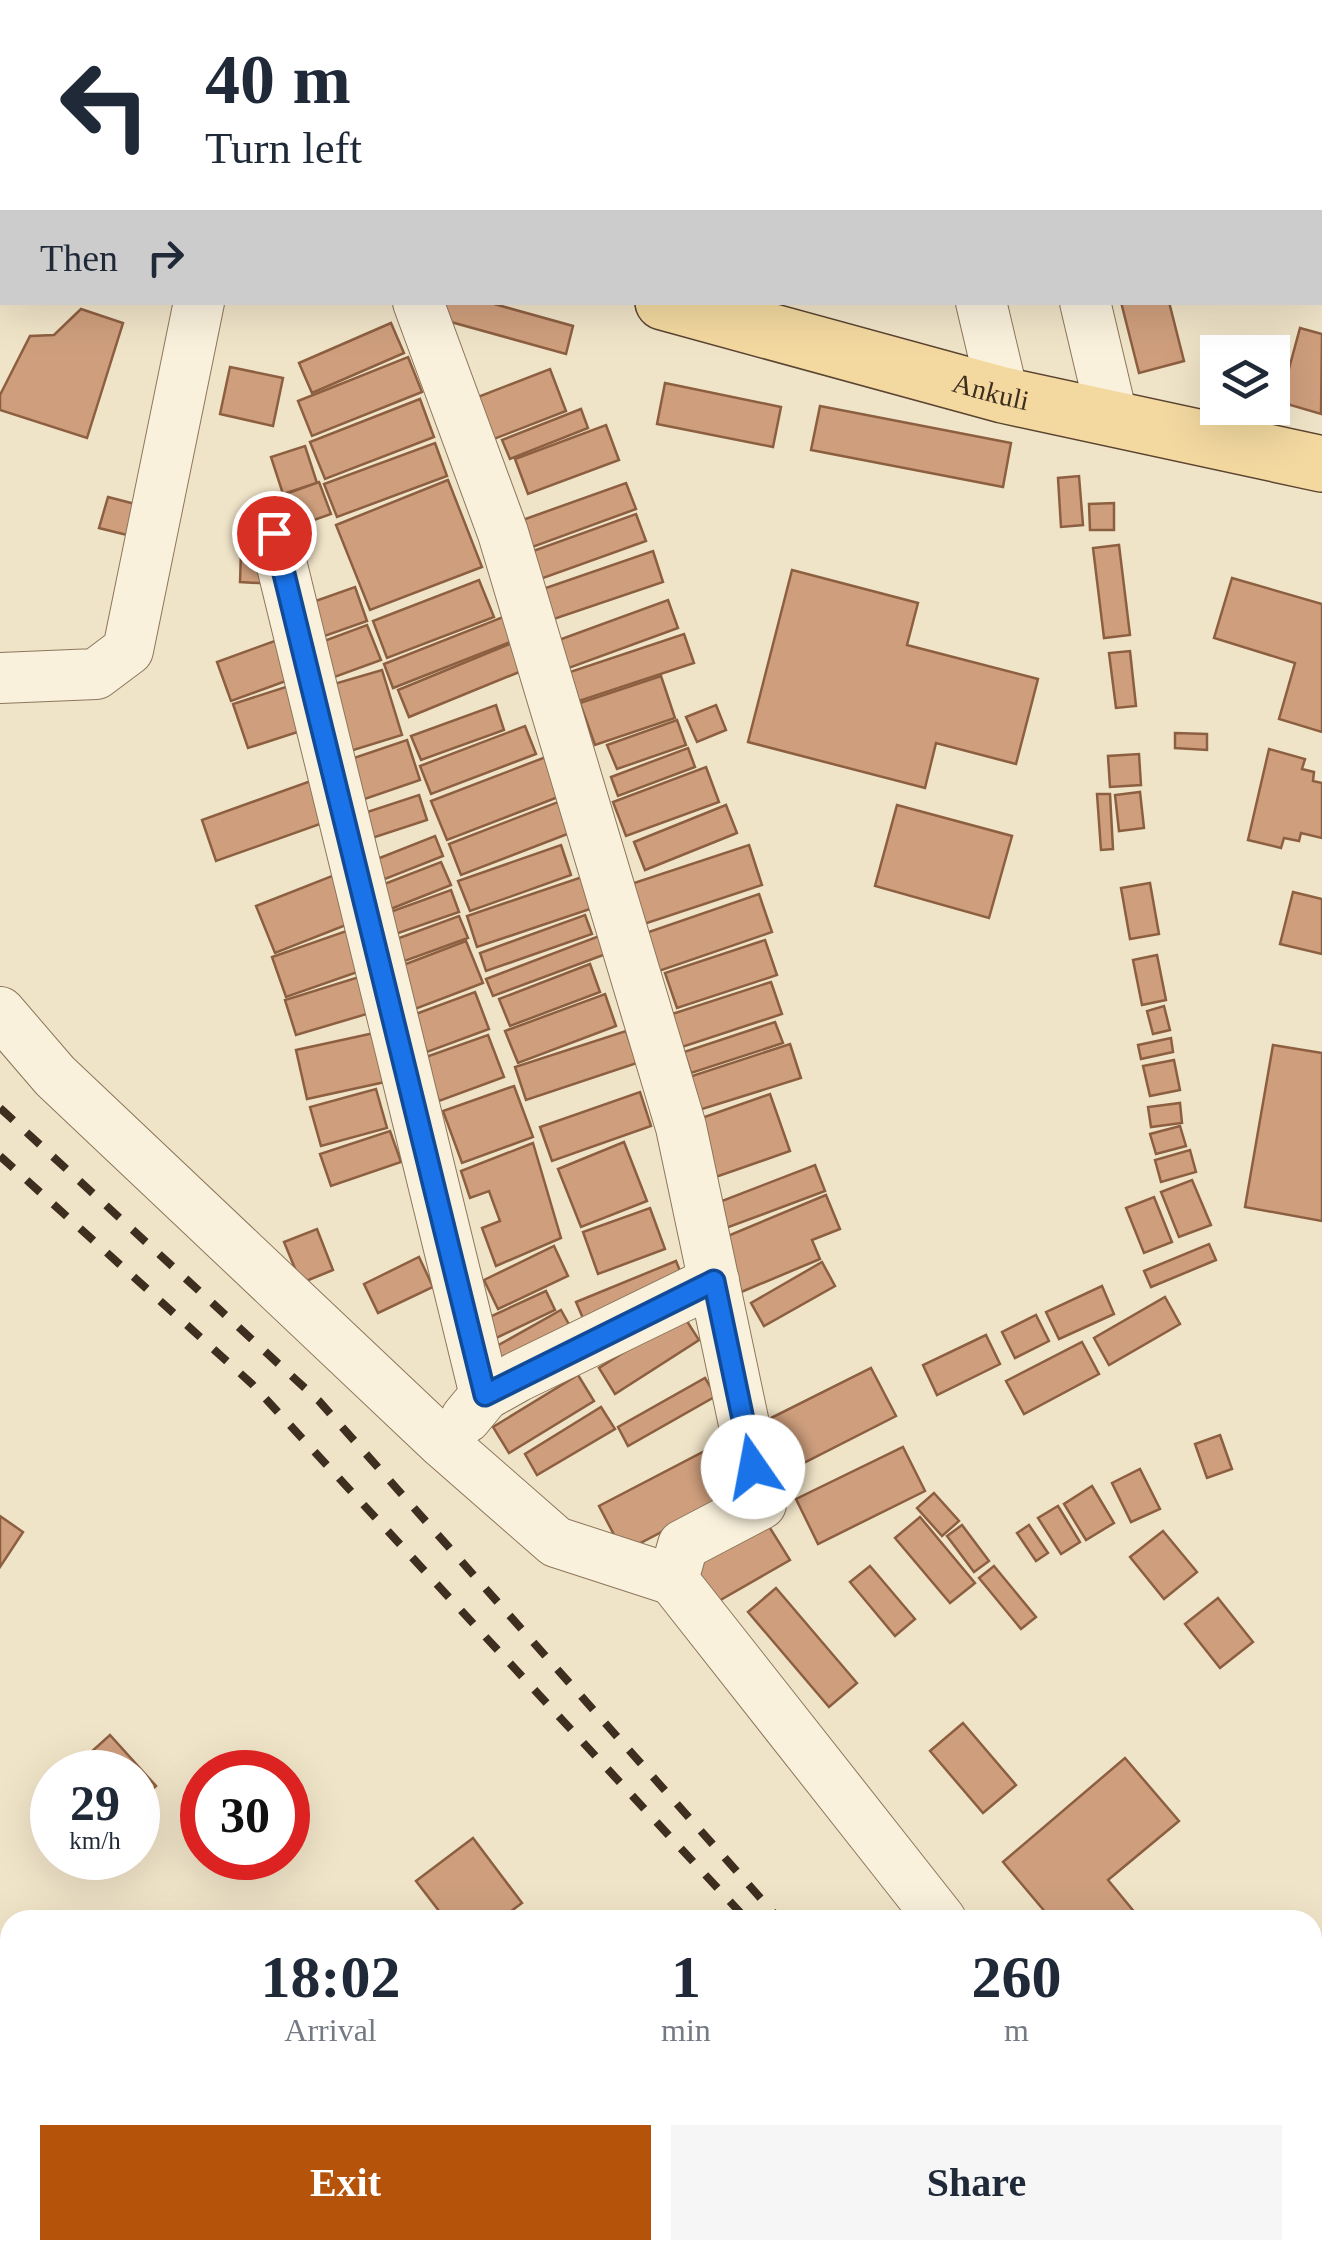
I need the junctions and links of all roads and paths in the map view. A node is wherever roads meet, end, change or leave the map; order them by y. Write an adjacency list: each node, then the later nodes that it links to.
1 (199, 305): 10 (street)
2 (419, 305): 12 (street)
3 (674, 305): 6 (main road, Ankuli)
4 (982, 305): 6 (street)
5 (1085, 305): 7 (street)
6 (1003, 395): 7 (main road, Ankuli)
7 (1112, 416): 8 (main road, Ankuli)
8 (1322, 464)
9 (274, 533): 13 (street)
10 (0, 678)
11 (0, 1012): 14 (street)
12 (714, 1281): 13 (street); 15 (street)
13 (485, 1395): 14 (street)
14 (444, 1444): 15 (street)
15 (673, 1580): 16 (street)
16 (932, 1910)

